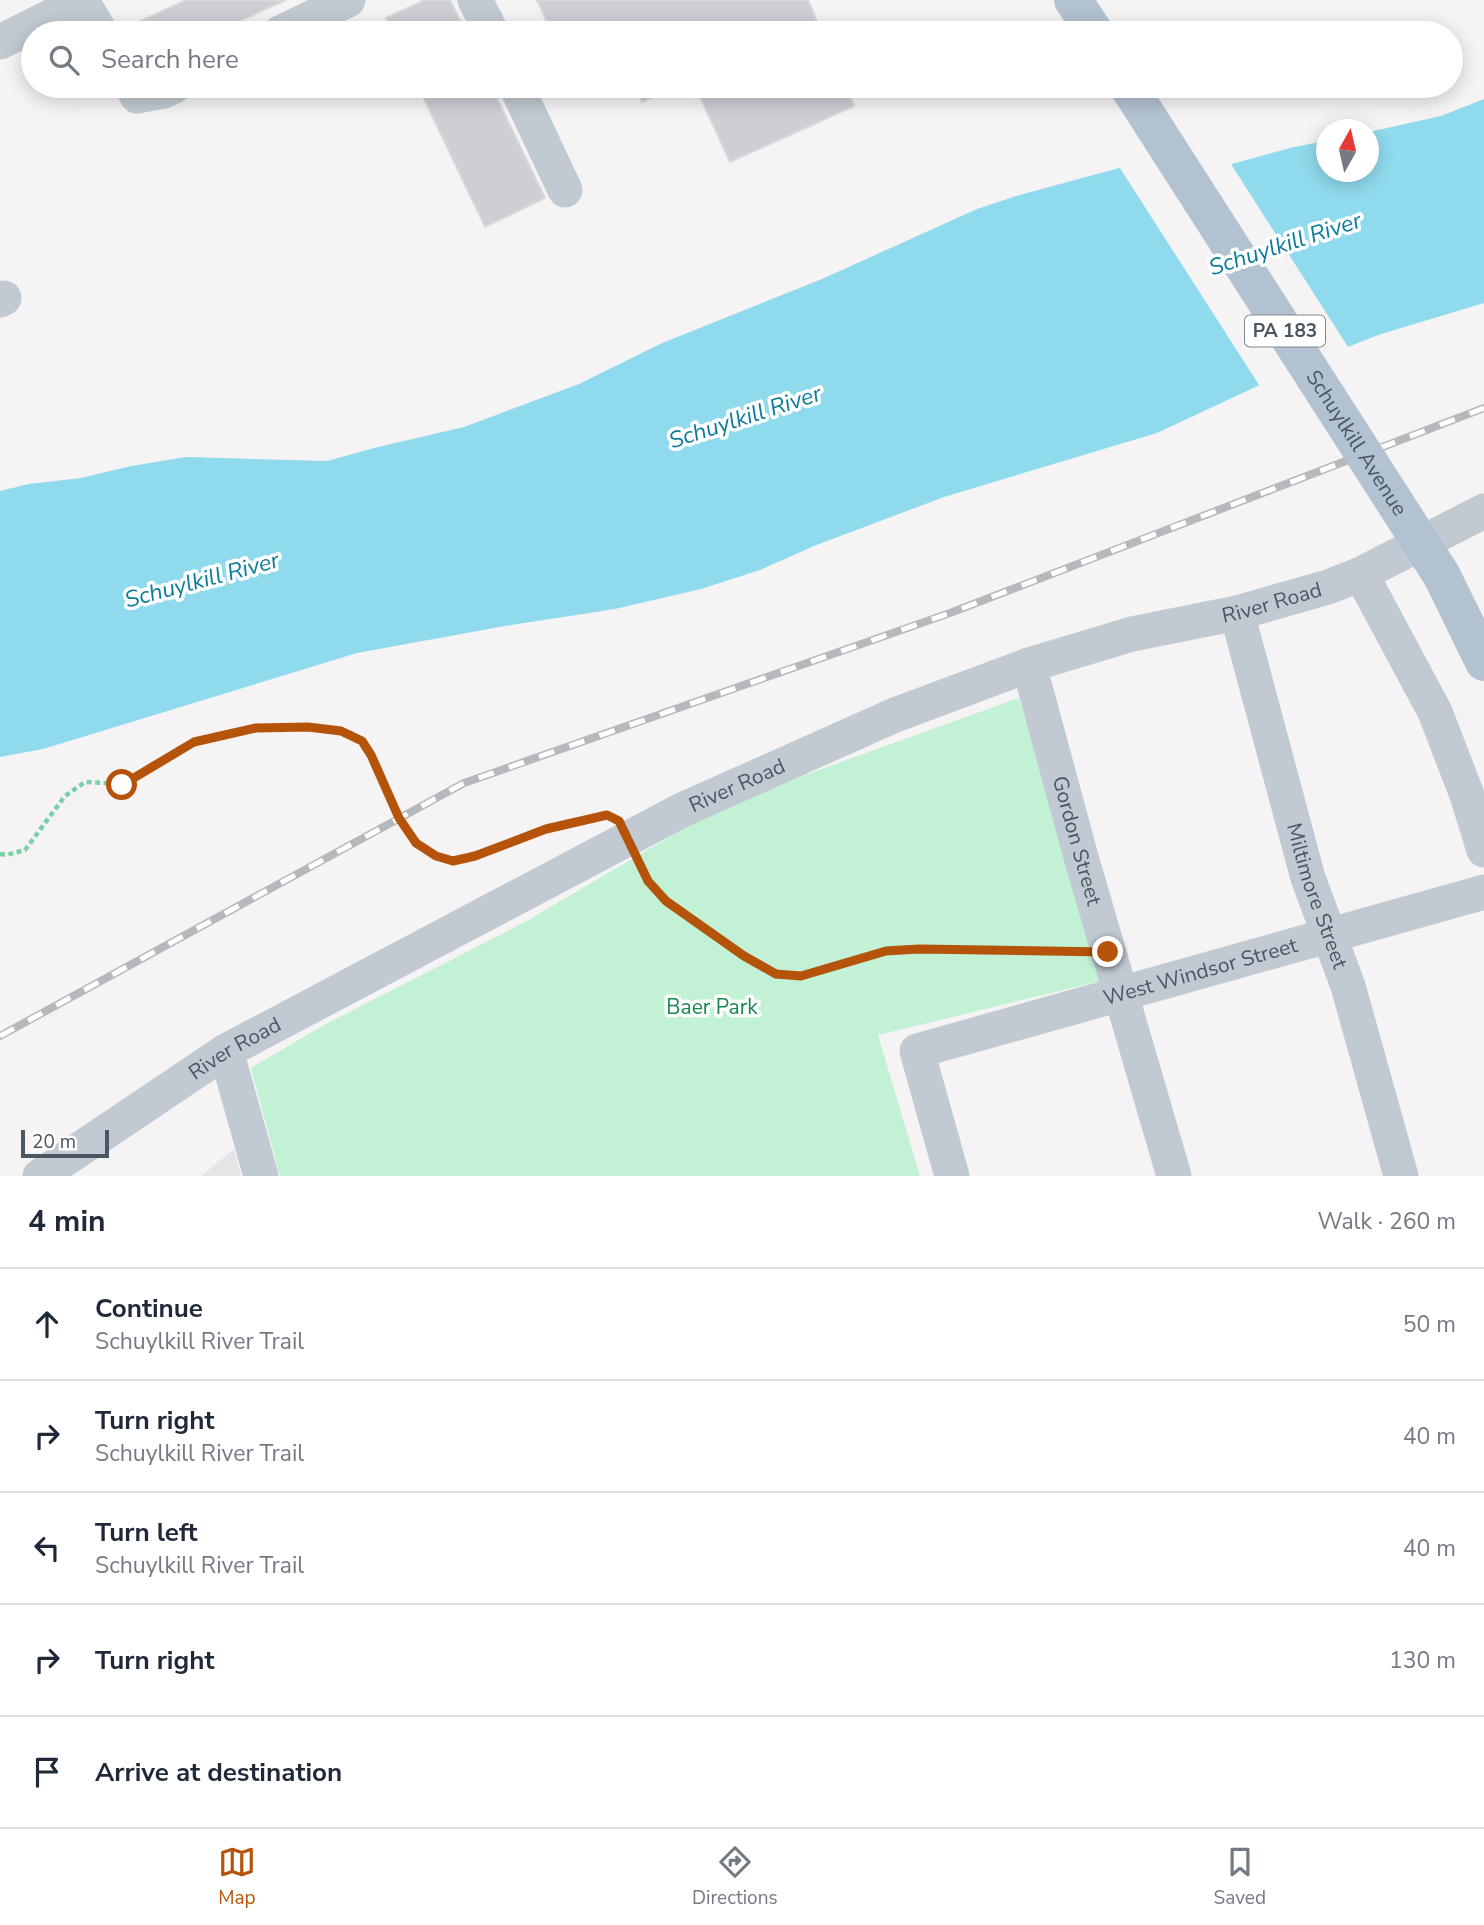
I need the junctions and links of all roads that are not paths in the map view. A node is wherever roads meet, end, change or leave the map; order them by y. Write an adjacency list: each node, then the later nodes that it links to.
1 (348, 0): 7 (street)
2 (475, 0): 8 (street)
3 (1073, 0): 9 (main road)
4 (83, 1): 5 (street); 6 (street)
5 (43, 21)
6 (94, 21)
7 (305, 21)
8 (486, 21)
9 (1087, 21)
10 (21, 32): 11 (street)
11 (0, 42)
12 (522, 98): 14 (street)
13 (1136, 98): 18 (main road, Schuylkill Avenue / PA 183, bridge)
14 (565, 190)
15 (1480, 521): 16 (street, River Road)
16 (1361, 574): 17 (street, River Road); 20 (street)
17 (1237, 613): 19 (street, River Road); 22 (street, Miltimore Street)
18 (1484, 662)
19 (1029, 665): 23 (street, Gordon Street); 24 (street, River Road)
20 (1484, 850)
21 (1484, 892): 22 (street, West Windsor Street)
22 (1329, 935): 23 (street, West Windsor Street); 29 (street, Miltimore Street)
23 (1123, 994): 27 (street, West Windsor Street); 28 (street, Gordon Street)
24 (226, 1051): 25 (street, River Road); 26 (street)
25 (40, 1176)
26 (261, 1176)
27 (952, 1176)
28 (1174, 1176)
29 (1401, 1176)

